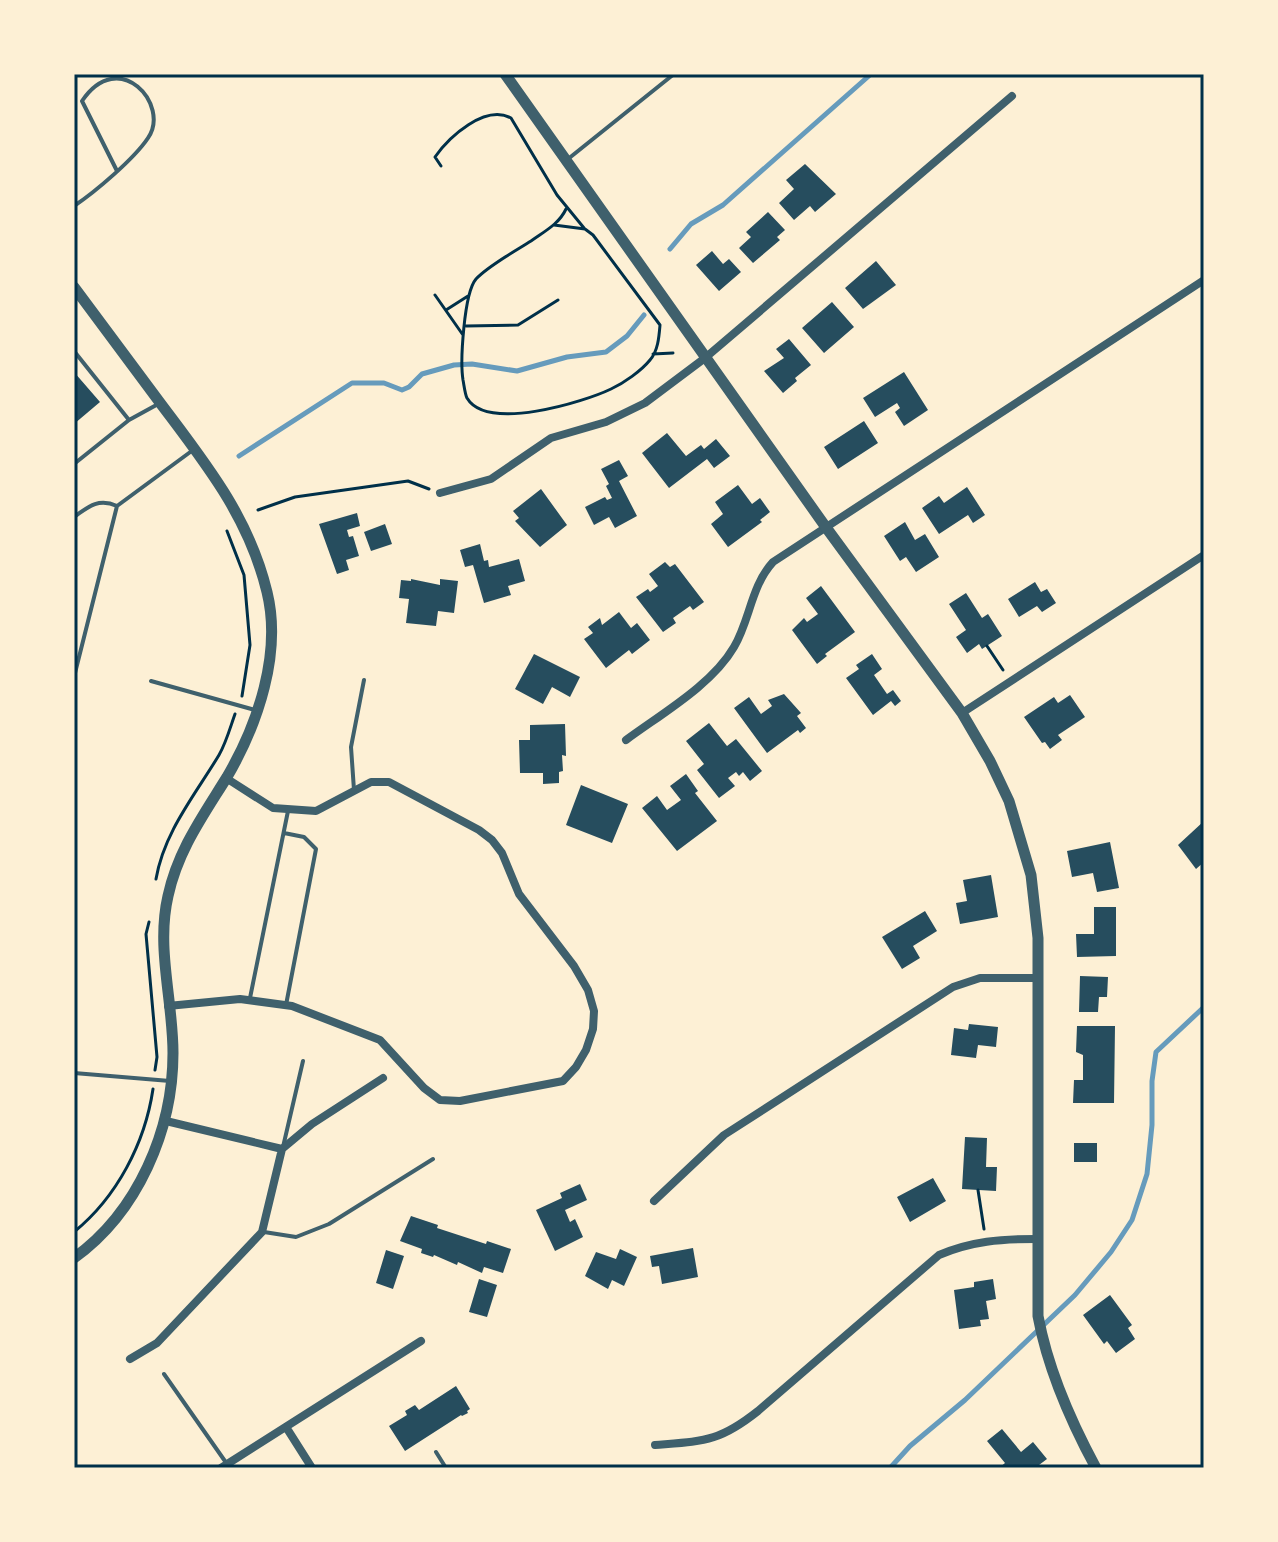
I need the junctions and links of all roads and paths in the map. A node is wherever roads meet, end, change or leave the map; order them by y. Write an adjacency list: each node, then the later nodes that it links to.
1 (505, 74): 5 (street)
2 (674, 74): 5 (lane)
3 (111, 76): 7 (lane); 7 (lane)
4 (1012, 96): 23 (street)
5 (566, 160): 23 (street)
6 (441, 166): 9 (path)
7 (117, 171): 8 (lane)
8 (74, 206)
9 (566, 209): 10 (path); 11 (path)
10 (554, 225): 11 (path); 15 (path)
11 (585, 229): 22 (path)
12 (1204, 280): 32 (street)
13 (74, 287): 24 (street)
14 (435, 295): 17 (path)
15 (468, 296): 17 (path); 18 (path)
16 (558, 300): 18 (path)
17 (446, 310): 19 (path)
18 (466, 326): 19 (path)
19 (464, 336): 22 (path)
20 (74, 351): 25 (lane)
21 (673, 353): 22 (path)
22 (653, 354)
23 (705, 358): 28 (street); 32 (street)
24 (161, 403): 25 (lane); 26 (street)
25 (129, 420): 27 (lane)
26 (195, 449): 29 (lane); 39 (street)
27 (74, 464)
28 (440, 493): 30 (path)
29 (117, 506): 31 (lane); 36 (lane)
30 (258, 510)
31 (74, 517)
32 (825, 526): 40 (street); 41 (street)
33 (1204, 555): 40 (street)
34 (987, 646): 35 (path)
35 (1003, 670)
36 (74, 677)
37 (364, 680): 43 (lane)
38 (151, 681): 39 (lane)
39 (257, 711): 42 (street)
40 (962, 713): 46 (street)
41 (626, 740)
42 (226, 778): 44 (street); 49 (street)
43 (354, 790): 44 (street); 48 (street)
44 (289, 809): 45 (lane)
45 (284, 833): 47 (lane); 48 (lane)
46 (1039, 978): 58 (street); 60 (street)
47 (249, 1001): 48 (street); 49 (street)
48 (286, 1005)
49 (168, 1006): 53 (street)
50 (303, 1061): 55 (lane)
51 (74, 1073): 53 (lane)
52 (383, 1078): 55 (street)
53 (170, 1081): 54 (street)
54 (166, 1121): 55 (street); 62 (street)
55 (282, 1149): 59 (street)
56 (433, 1159): 59 (lane)
57 (978, 1190): 61 (path)
58 (654, 1201)
59 (262, 1232): 64 (street)
60 (1036, 1239): 61 (street); 72 (street)
61 (986, 1240): 67 (street)
62 (74, 1258)
63 (421, 1341): 66 (street)
64 (130, 1359)
65 (164, 1374): 69 (lane)
66 (286, 1427): 69 (street); 70 (street)
67 (655, 1445)
68 (436, 1452): 71 (lane)
69 (224, 1466)
70 (312, 1468)
71 (446, 1468)
72 (1096, 1468)

